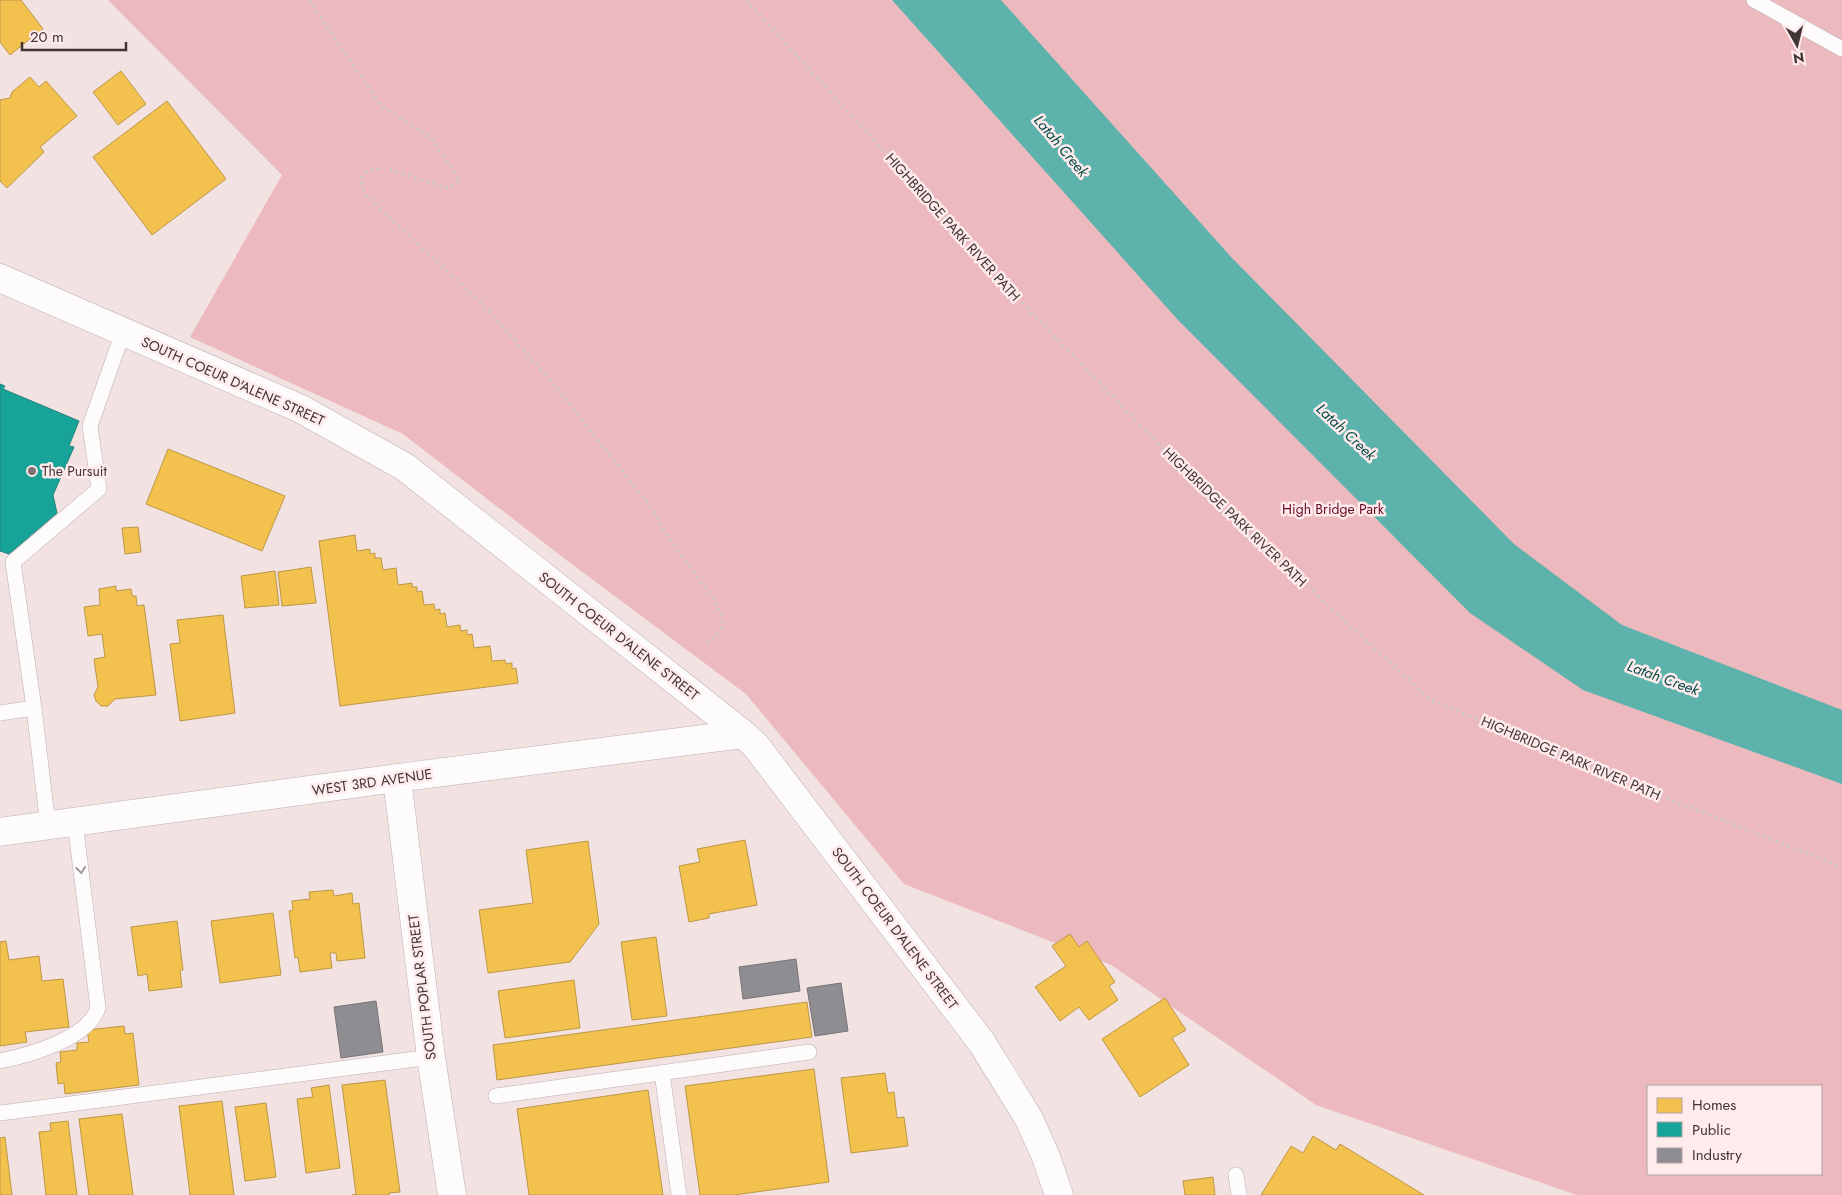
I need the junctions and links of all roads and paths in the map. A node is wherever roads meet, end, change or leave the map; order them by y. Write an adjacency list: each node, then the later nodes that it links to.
1 (309, 0): 7 (path)
2 (746, 0): 15 (path, HIGHBRIDGE PARK RIVER PATH)
3 (1754, 0): 4 (lane)
4 (1842, 49)
5 (0, 278): 6 (street, SOUTH COEUR D'ALENE STREET)
6 (124, 332): 8 (lane); 10 (street, SOUTH COEUR D'ALENE STREET)
7 (708, 643)
8 (34, 708): 9 (lane); 13 (lane)
9 (0, 713)
10 (743, 734): 11 (street, WEST 3RD AVENUE); 25 (street, SOUTH COEUR D'ALENE STREET)
11 (397, 778): 12 (street, WEST 3RD AVENUE); 17 (street, SOUTH POPLAR STREET)
12 (75, 822): 13 (street, WEST 3RD AVENUE); 18 (lane, one-way to 18)
13 (48, 826): 14 (street, WEST 3RD AVENUE)
14 (0, 832)
15 (1842, 867)
16 (810, 1052): 19 (lane)
17 (430, 1058): 21 (lane); 23 (street, SOUTH POPLAR STREET)
18 (0, 1061)
19 (662, 1073): 20 (lane); 24 (lane)
20 (496, 1096)
21 (0, 1113)
22 (1236, 1175): 26 (lane)
23 (452, 1195)
24 (679, 1195)
25 (1059, 1195)
26 (1239, 1195)

